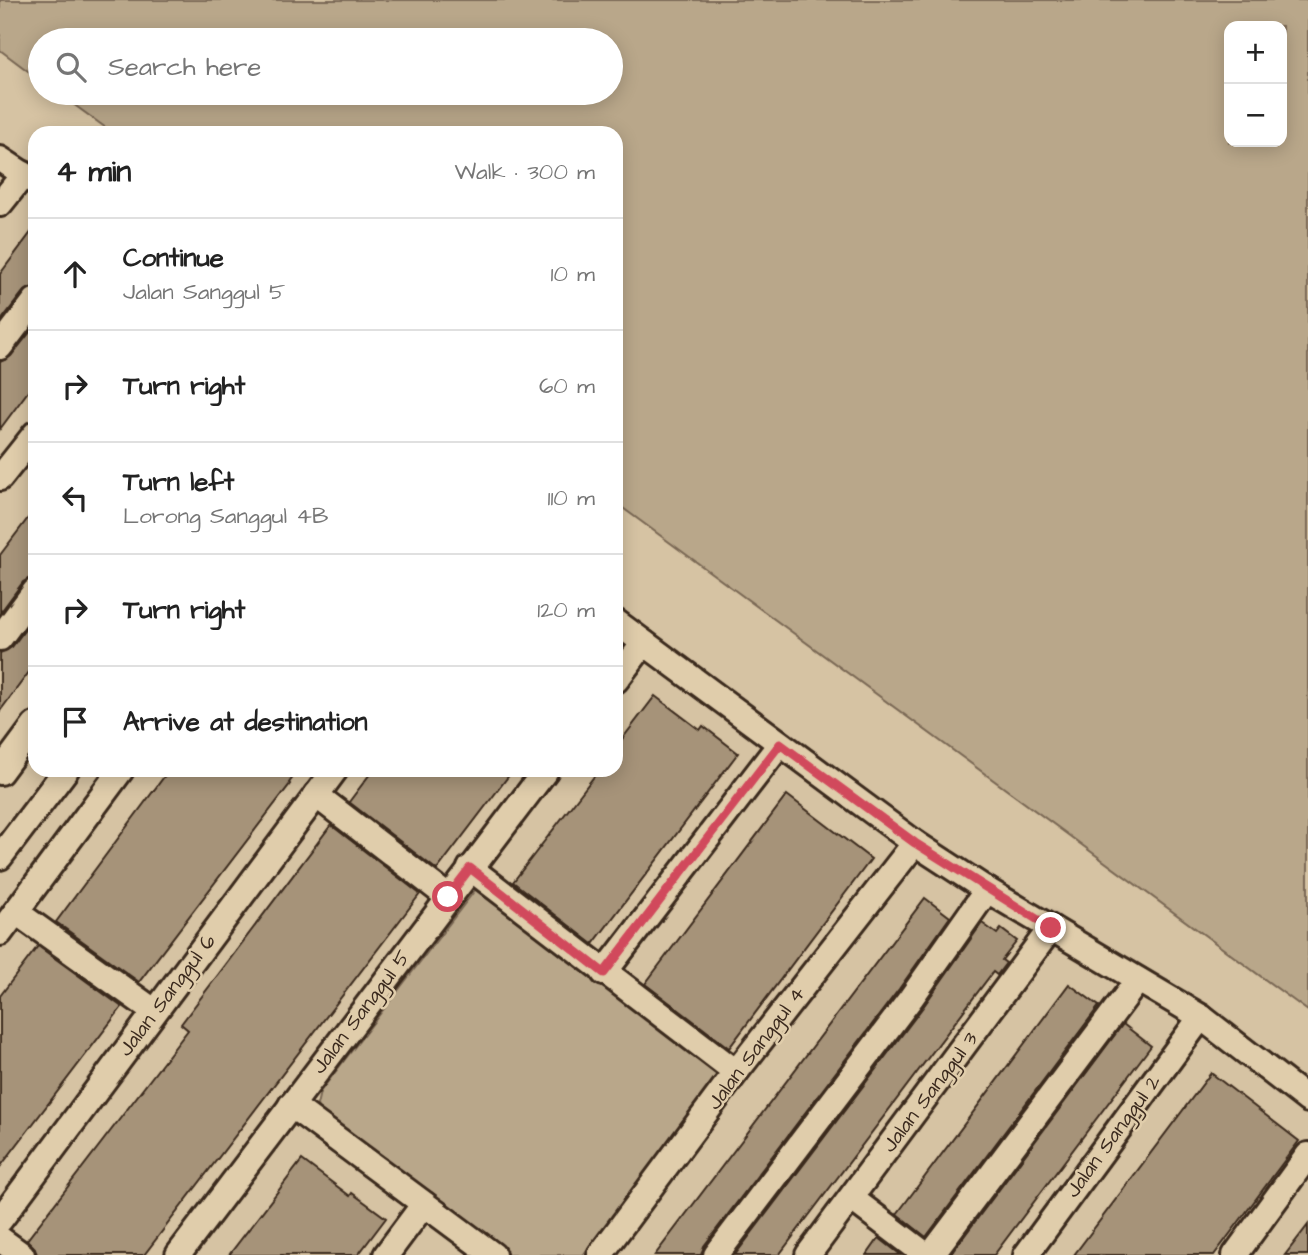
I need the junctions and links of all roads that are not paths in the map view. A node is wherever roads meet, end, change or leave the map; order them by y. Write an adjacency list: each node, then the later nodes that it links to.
1 (0, 159): 2 (street)
2 (28, 177)
3 (28, 179): 4 (street)
4 (0, 204)
5 (28, 310): 6 (street)
6 (0, 347)
7 (28, 442): 8 (street)
8 (0, 478)
9 (28, 600): 11 (street)
10 (623, 627): 12 (street)
11 (0, 638)
12 (645, 643): 13 (street); 15 (street)
13 (623, 671)
14 (28, 734): 16 (street)
15 (780, 744): 22 (street); 30 (street)
16 (0, 772)
17 (61, 777): 23 (street)
18 (116, 777): 27 (street)
19 (330, 777): 21 (street, Jalan Sanggul 6)
20 (541, 777): 24 (street, Jalan Sanggul 5)
21 (316, 795): 26 (street); 32 (street, Jalan Sanggul 6)
22 (915, 843): 25 (street); 34 (street, Jalan Sanggul 4)
23 (0, 857)
24 (470, 868): 26 (street, Jalan Sanggul 5); 30 (street)
25 (987, 890): 28 (street); 47 (street)
26 (448, 897): 36 (street, Jalan Sanggul 5)
27 (16, 912): 29 (street); 32 (street)
28 (1051, 928): 31 (street); 38 (street, Jalan Sanggul 3)
29 (0, 933)
30 (604, 973): 34 (street)
31 (1139, 980): 33 (street); 49 (street)
32 (154, 1011): 40 (street, Jalan Sanggul 6)
33 (1200, 1017): 35 (street); 50 (street, Jalan Sanggul 2)
34 (736, 1072): 46 (street, Jalan Sanggul 4)
35 (1308, 1100)
36 (291, 1105): 39 (street); 43 (street, Jalan Sanggul 5)
37 (1308, 1155): 51 (street)
38 (851, 1198): 48 (street, Jalan Sanggul 3); 49 (street)
39 (424, 1204): 44 (street); 45 (street)
40 (0, 1220)
41 (0, 1239): 42 (street)
42 (22, 1255)
43 (178, 1255)
44 (386, 1255)
45 (493, 1255)
46 (600, 1255)
47 (716, 1255)
48 (808, 1255)
49 (929, 1255)
50 (1026, 1255)
51 (1234, 1255)

